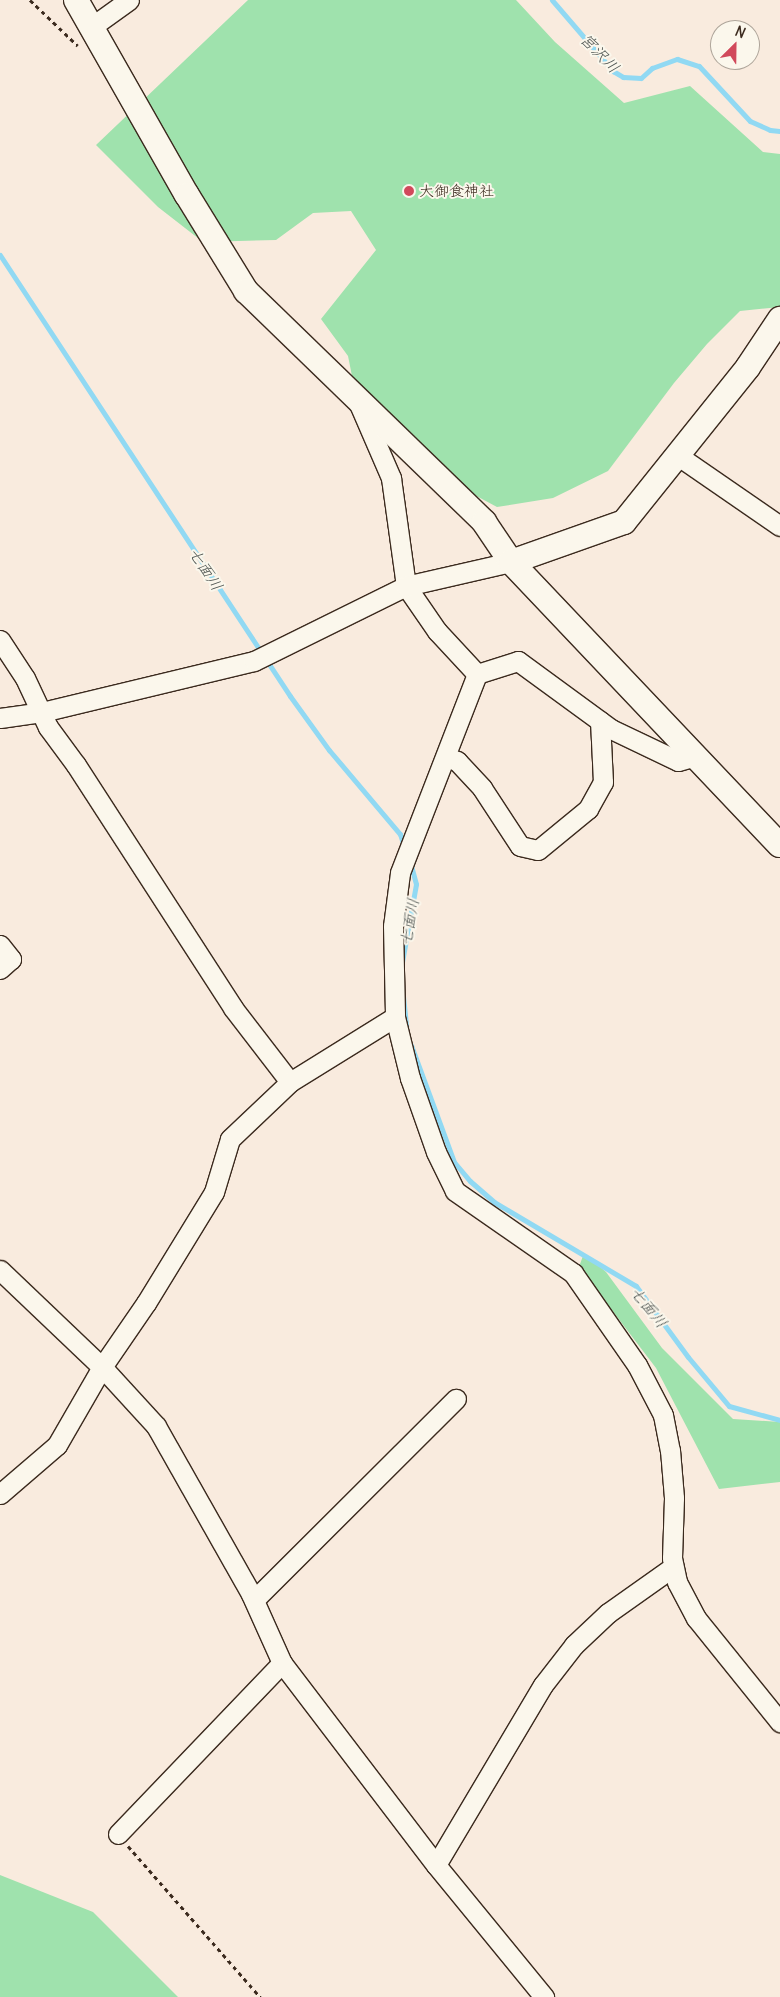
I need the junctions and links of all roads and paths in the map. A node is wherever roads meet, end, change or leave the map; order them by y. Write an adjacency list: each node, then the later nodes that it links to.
1 (30, 0): 4 (path)
2 (76, 0): 4 (street)
3 (129, 0): 4 (street)
4 (85, 38): 6 (street)
5 (780, 320): 7 (street)
6 (356, 396): 9 (street); 10 (street)
7 (677, 455): 8 (street); 9 (street)
8 (780, 526)
9 (512, 562): 10 (street); 16 (street)
10 (406, 586): 12 (street); 13 (street)
11 (0, 640): 13 (street)
12 (476, 674): 15 (street); 17 (street)
13 (42, 712): 14 (street); 22 (street)
14 (0, 718)
15 (600, 721): 16 (street); 17 (street)
16 (694, 756): 18 (street)
17 (446, 757): 21 (street)
18 (780, 844)
19 (0, 945): 20 (street)
20 (0, 969)
21 (395, 1017): 22 (street); 27 (street)
22 (290, 1082): 24 (street)
23 (0, 1270): 24 (street)
24 (102, 1367): 26 (street); 28 (street)
25 (456, 1399): 28 (street)
26 (0, 1494)
27 (673, 1567): 30 (street); 32 (street)
28 (254, 1600): 29 (street)
29 (282, 1663): 31 (street); 32 (street)
30 (780, 1722)
31 (118, 1834): 33 (path)
32 (436, 1865): 34 (street)
33 (260, 1997)
34 (543, 1997)

